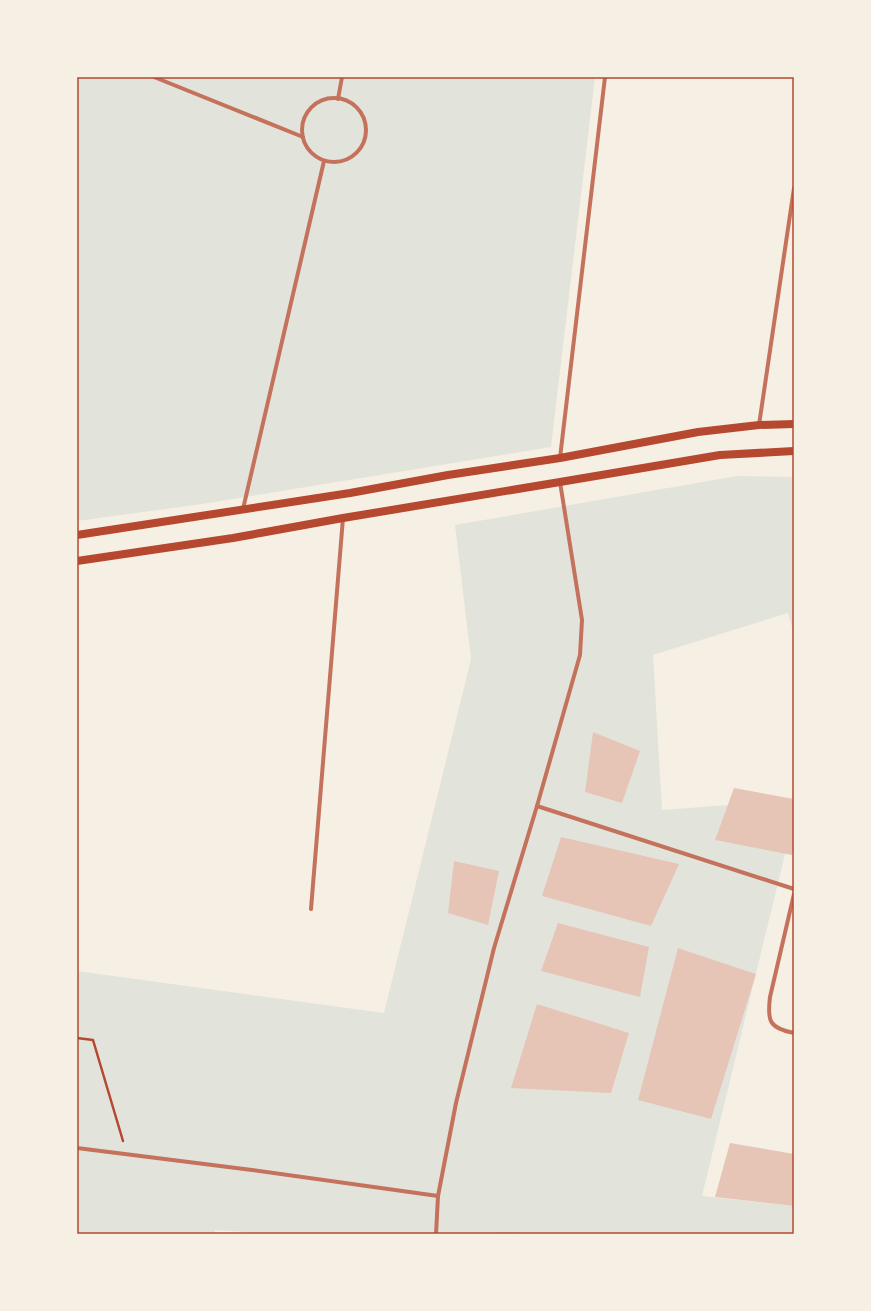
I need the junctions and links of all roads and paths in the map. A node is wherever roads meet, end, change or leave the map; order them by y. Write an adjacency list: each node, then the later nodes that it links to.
1 (154, 77): 5 (street)
2 (342, 77): 4 (street)
3 (605, 77): 11 (street)
4 (338, 99): 5 (street); 6 (street)
5 (303, 137): 6 (street)
6 (324, 161): 13 (street)
7 (794, 188): 9 (street)
8 (794, 424): 9 (main road)
9 (759, 425): 11 (main road)
10 (794, 451): 12 (main road)
11 (560, 458): 13 (main road)
12 (560, 482): 14 (main road); 17 (street)
13 (243, 509): 15 (main road)
14 (343, 518): 16 (main road); 20 (street)
15 (77, 535)
16 (77, 561)
17 (537, 806): 18 (street); 25 (street)
18 (794, 889)
19 (794, 894): 21 (street)
20 (311, 909)
21 (794, 1034)
22 (77, 1038): 24 (path)
23 (77, 1148): 24 (street)
24 (128, 1155): 25 (street)
25 (438, 1196): 26 (street)
26 (436, 1234)

